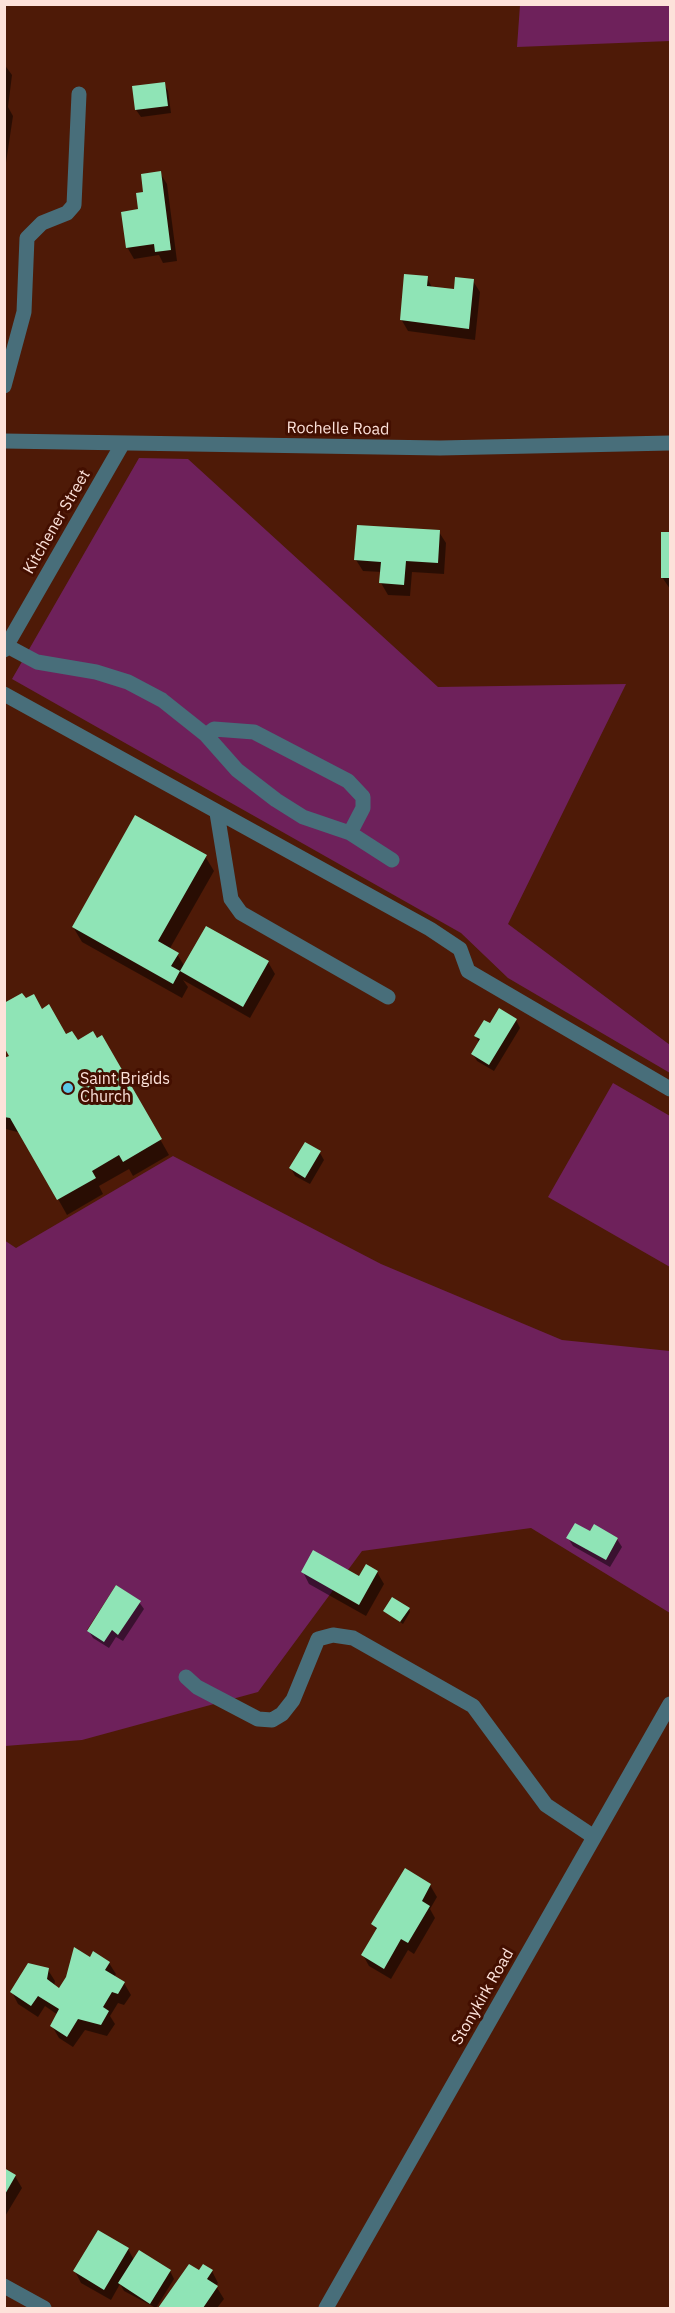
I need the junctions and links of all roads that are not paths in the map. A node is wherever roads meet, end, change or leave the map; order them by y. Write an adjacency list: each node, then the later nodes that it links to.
1 (79, 94): 2 (street)
2 (4, 386)
3 (4, 441): 4 (street, Rochelle Road)
4 (123, 443): 5 (street, Rochelle Road); 6 (street, Kitchener Street)
5 (670, 443)
6 (6, 648): 8 (street)
7 (4, 694): 9 (street)
8 (206, 735): 10 (street); 10 (street)
9 (217, 813): 12 (street); 13 (street)
10 (350, 833): 11 (street)
11 (393, 860)
12 (388, 997)
13 (670, 1089)
14 (186, 1677): 16 (street)
15 (670, 1704): 16 (street, Stonykirk Road)
16 (594, 1837): 19 (street, Stonykirk Road)
17 (4, 2286): 18 (street)
18 (44, 2308)
19 (326, 2308)

